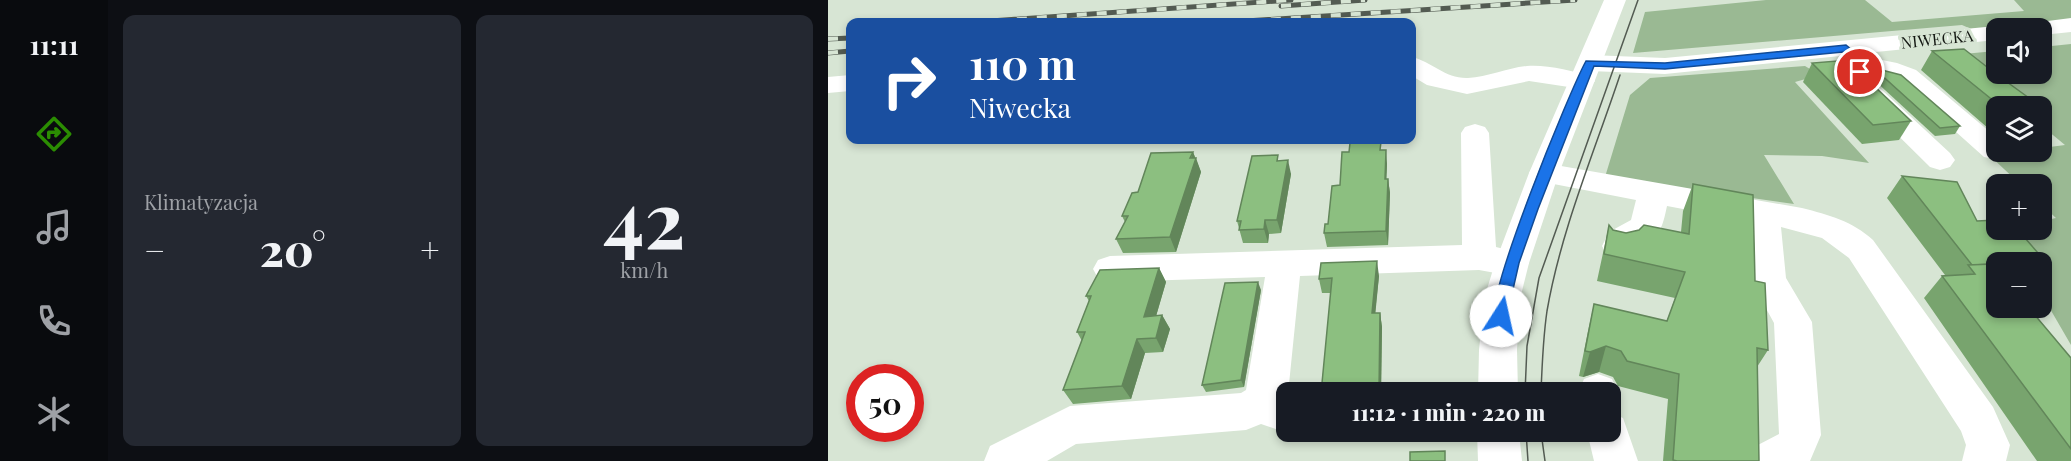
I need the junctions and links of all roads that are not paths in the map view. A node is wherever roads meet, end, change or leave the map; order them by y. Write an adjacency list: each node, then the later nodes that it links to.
1 (1612, 6): 7 (main road)
2 (2071, 25): 3 (main road)
3 (2052, 27)
4 (1986, 35): 5 (main road, NIWECKA)
5 (1855, 57): 7 (main road, NIWECKA); 11 (main road); 12 (main road)
6 (1416, 68): 7 (main road, NIWECKA)
7 (1586, 72): 13 (main road)
8 (846, 83): 9 (main road)
9 (828, 85)
10 (1475, 133): 17 (main road)
11 (1986, 143)
12 (1940, 160)
13 (1544, 173): 14 (main road); 19 (main road)
14 (1652, 192): 15 (main road); 16 (main road)
15 (1763, 213): 28 (main road); 29 (main road)
16 (1619, 246)
17 (1479, 257): 18 (main road); 19 (main road)
18 (1284, 262): 20 (main road); 22 (main road)
19 (1512, 263): 21 (main road)
20 (1110, 269)
21 (1498, 382)
22 (1274, 408): 25 (main road)
23 (1499, 442): 26 (main road)
24 (1611, 442): 27 (main road)
25 (1006, 461)
26 (1500, 461)
27 (1616, 461)
28 (1772, 461)
29 (1984, 461)

